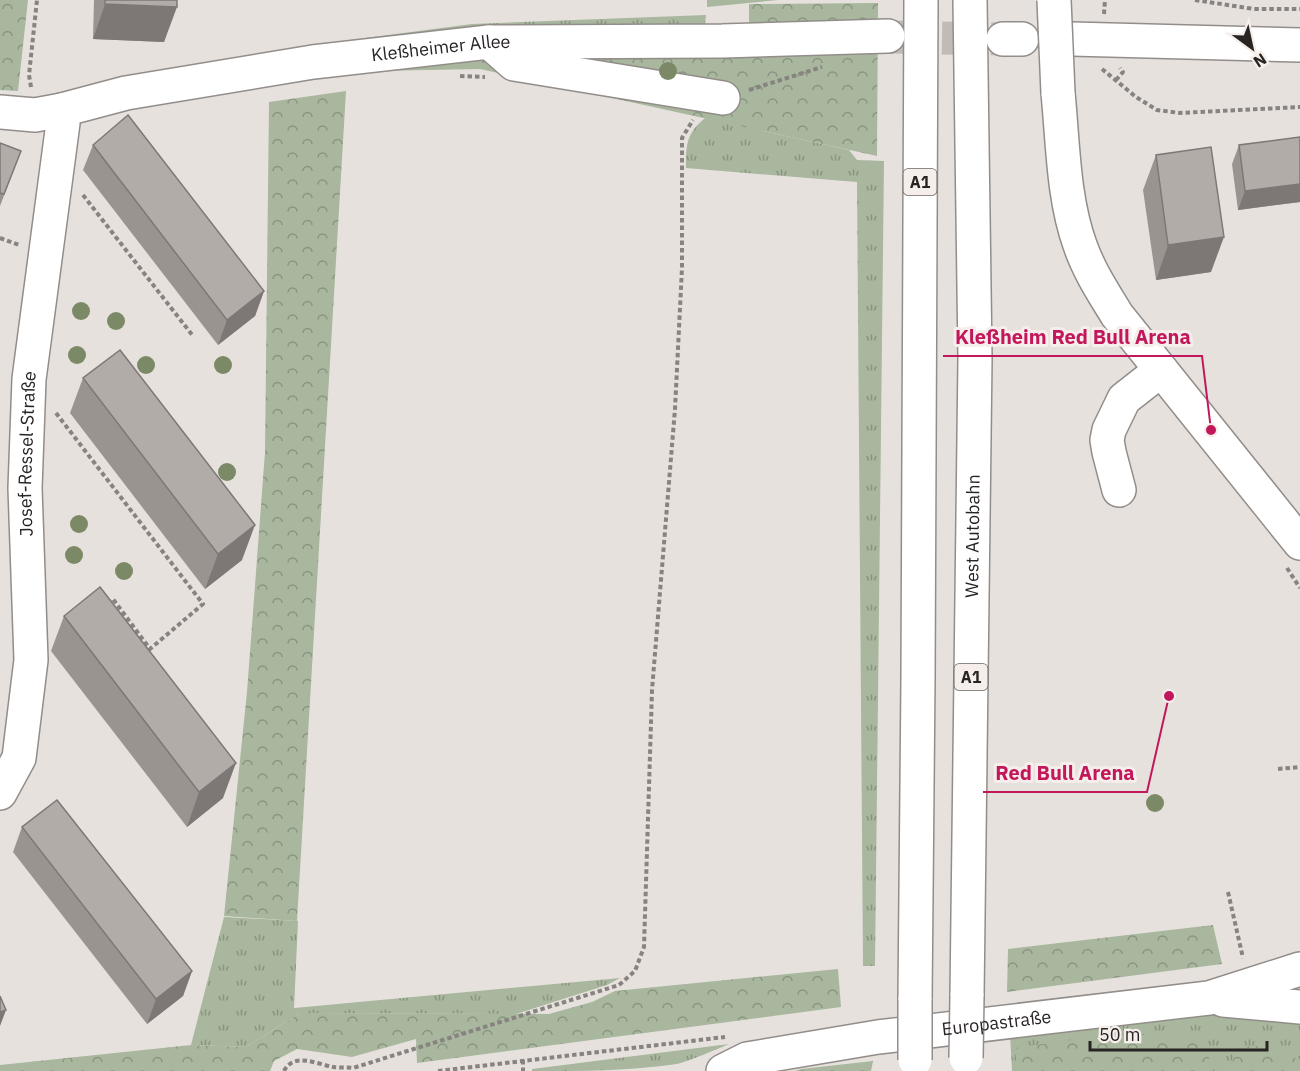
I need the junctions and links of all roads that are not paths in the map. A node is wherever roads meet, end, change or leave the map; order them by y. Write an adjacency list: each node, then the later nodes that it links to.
1 (921, 0): 21 (main road, A1, bridge)
2 (970, 0): 20 (main road, West Autobahn / A1, bridge)
3 (1054, 0): 11 (main road, bridge)
4 (888, 36): 6 (main road, Kleßheimer Allee)
5 (1072, 39): 7 (main road)
6 (489, 42): 8 (main road); 10 (main road, Kleßheimer Allee)
7 (1300, 45)
8 (723, 98)
9 (0, 112): 10 (main road, Kleßheimer Allee)
10 (49, 112): 12 (main road, Josef-Ressel-Straße)
11 (1161, 369): 13 (main road); 14 (main road)
12 (12, 487): 15 (main road, Josef-Ressel-Straße)
13 (1119, 490)
14 (1300, 543)
15 (0, 793)
16 (1300, 969): 17 (main road, Europastraße)
17 (1209, 998): 18 (main road, Europastraße); 19 (main road, Europastraße)
18 (1300, 1007)
19 (784, 1053): 22 (main road, Europastraße); 23 (main road, Europastraße)
20 (966, 1064)
21 (915, 1065)
22 (723, 1071)
23 (757, 1071)

